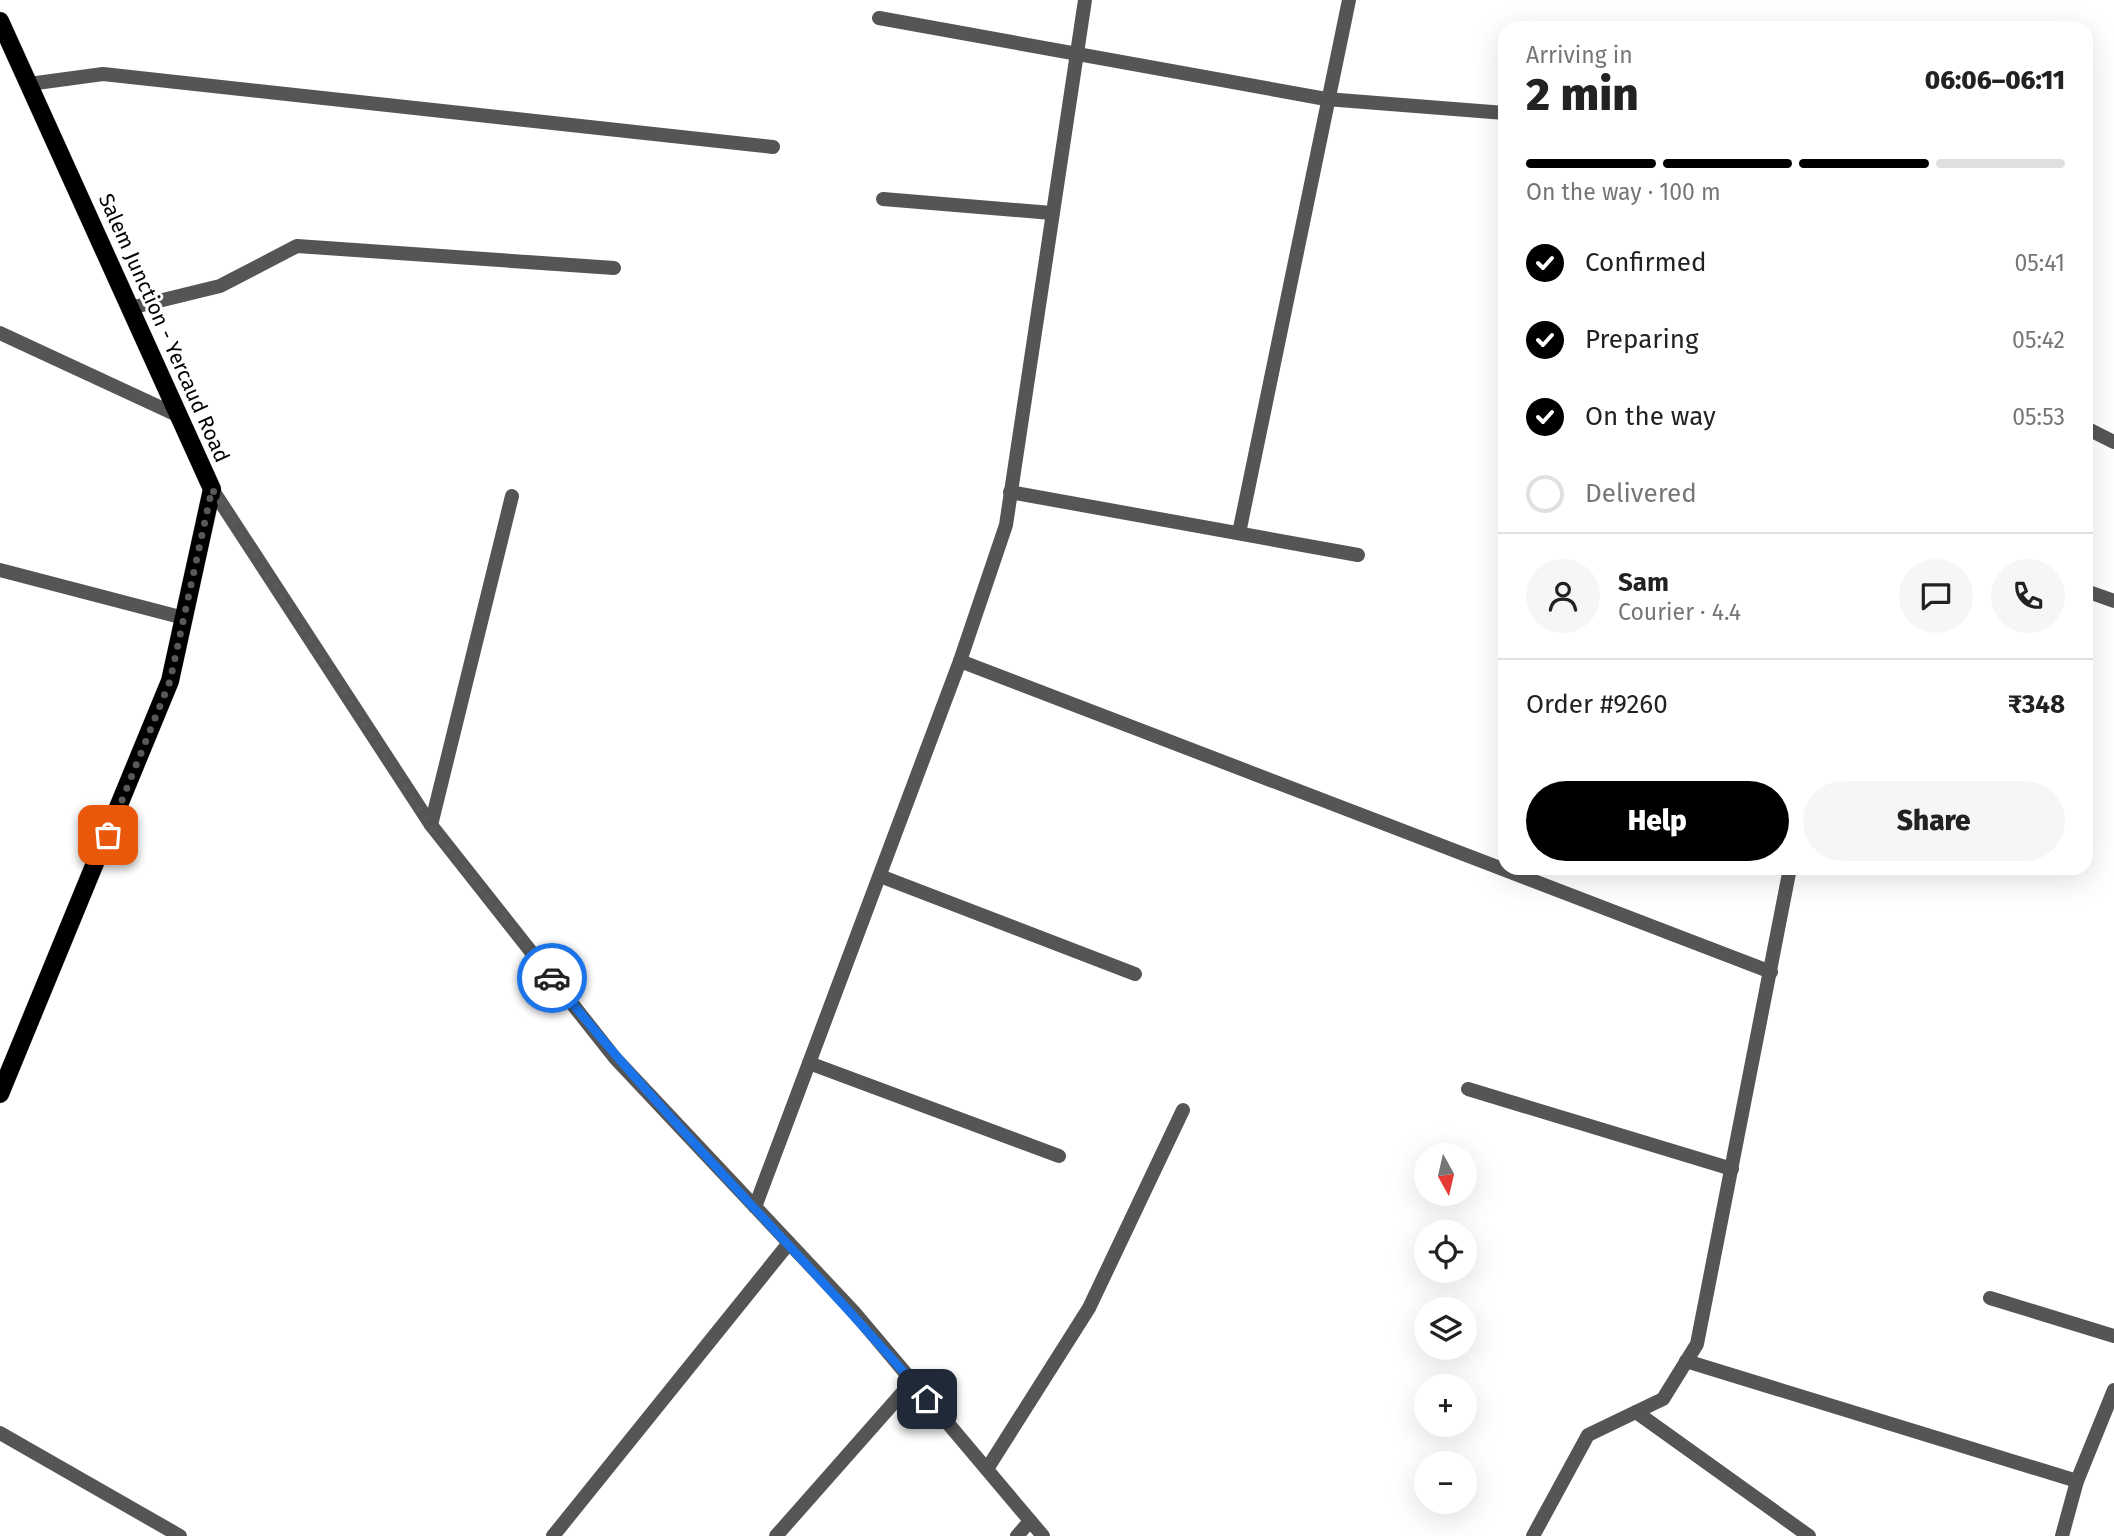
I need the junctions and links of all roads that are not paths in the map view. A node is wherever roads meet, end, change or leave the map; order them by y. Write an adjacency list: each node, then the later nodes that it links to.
1 (1085, 0): 5 (street)
2 (1349, 0): 7 (street)
3 (880, 18): 5 (street)
4 (0, 21): 6 (main road, Salem Junction - Yercaud Road)
5 (1077, 56): 7 (street); 11 (street)
6 (29, 84): 9 (street); 13 (main road, Salem Junction - Yercaud Road)
7 (1326, 99): 8 (street); 21 (street)
8 (1498, 112)
9 (773, 147)
10 (883, 199): 11 (street)
11 (1052, 214): 19 (street)
12 (614, 268): 13 (street)
13 (130, 308): 15 (main road, Salem Junction - Yercaud Road)
14 (0, 333): 15 (street)
15 (179, 416): 18 (main road, Salem Junction - Yercaud Road)
16 (2093, 432): 17 (street)
17 (2114, 442)
18 (212, 489): 26 (main road, Salem Junction - Yercaud Road); 28 (street)
19 (1010, 492): 21 (street); 27 (street)
20 (512, 496): 28 (street)
21 (1239, 533): 22 (street)
22 (1358, 555)
23 (0, 570): 26 (street)
24 (2093, 594): 25 (street)
25 (2114, 601)
26 (184, 618): 35 (main road, Salem Junction - Yercaud Road)
27 (960, 661): 29 (street); 32 (street)
28 (430, 825): 42 (street)
29 (1498, 867)
30 (1519, 875): 33 (street)
31 (1789, 875): 33 (street)
32 (880, 876): 34 (street); 36 (street)
33 (1772, 972): 41 (street)
34 (1135, 974)
35 (7, 1060): 38 (main road, Salem Junction - Yercaud Road)
36 (809, 1063): 40 (street); 42 (street)
37 (1468, 1089): 41 (street)
38 (0, 1094)
39 (1183, 1110): 51 (street)
40 (1059, 1156)
41 (1732, 1169): 46 (street)
42 (755, 1207): 43 (street)
43 (789, 1243): 47 (street); 55 (street)
44 (1990, 1298): 45 (street)
45 (2114, 1336)
46 (1686, 1361): 49 (street); 52 (street)
47 (912, 1381): 51 (street); 56 (street)
48 (2114, 1390): 52 (street)
49 (1636, 1412): 59 (street); 60 (street)
50 (0, 1433): 54 (street)
51 (987, 1469): 53 (street)
52 (2077, 1481): 61 (street)
53 (1030, 1521): 57 (street); 58 (street)
54 (180, 1536)
55 (553, 1536)
56 (776, 1536)
57 (1017, 1536)
58 (1043, 1536)
59 (1533, 1536)
60 (1809, 1536)
61 (2062, 1536)

